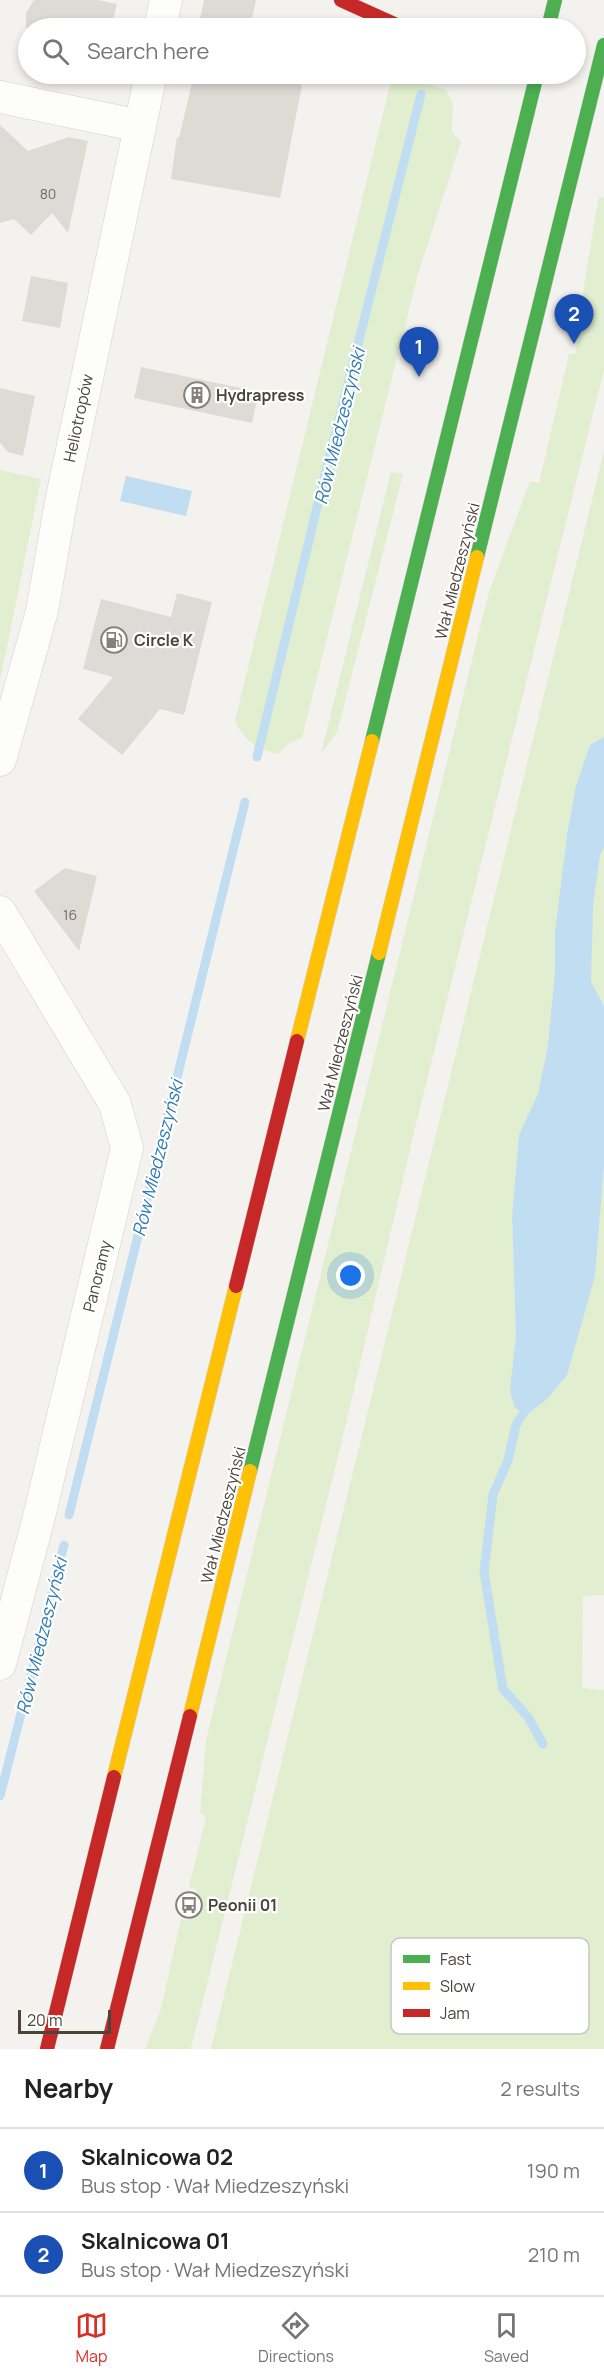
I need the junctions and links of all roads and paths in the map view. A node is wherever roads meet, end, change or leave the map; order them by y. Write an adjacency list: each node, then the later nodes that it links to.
1 (166, 0): 4 (street)
2 (341, 0): 5 (main road)
3 (555, 0): 6 (main road)
4 (162, 18)
5 (381, 18)
6 (550, 18)
7 (604, 45): 9 (main road, Wał Miedzeszyński)
8 (586, 77): 9 (main road)
9 (596, 79): 18 (main road, Wał Miedzeszyński)
10 (149, 84): 13 (street, Heliotropów)
11 (535, 84): 17 (main road)
12 (0, 97): 13 (street)
13 (140, 126): 14 (street, Heliotropów)
14 (0, 760)
15 (0, 912): 16 (street, Panoramy)
16 (0, 1664)
17 (47, 2049)
18 (107, 2049)

